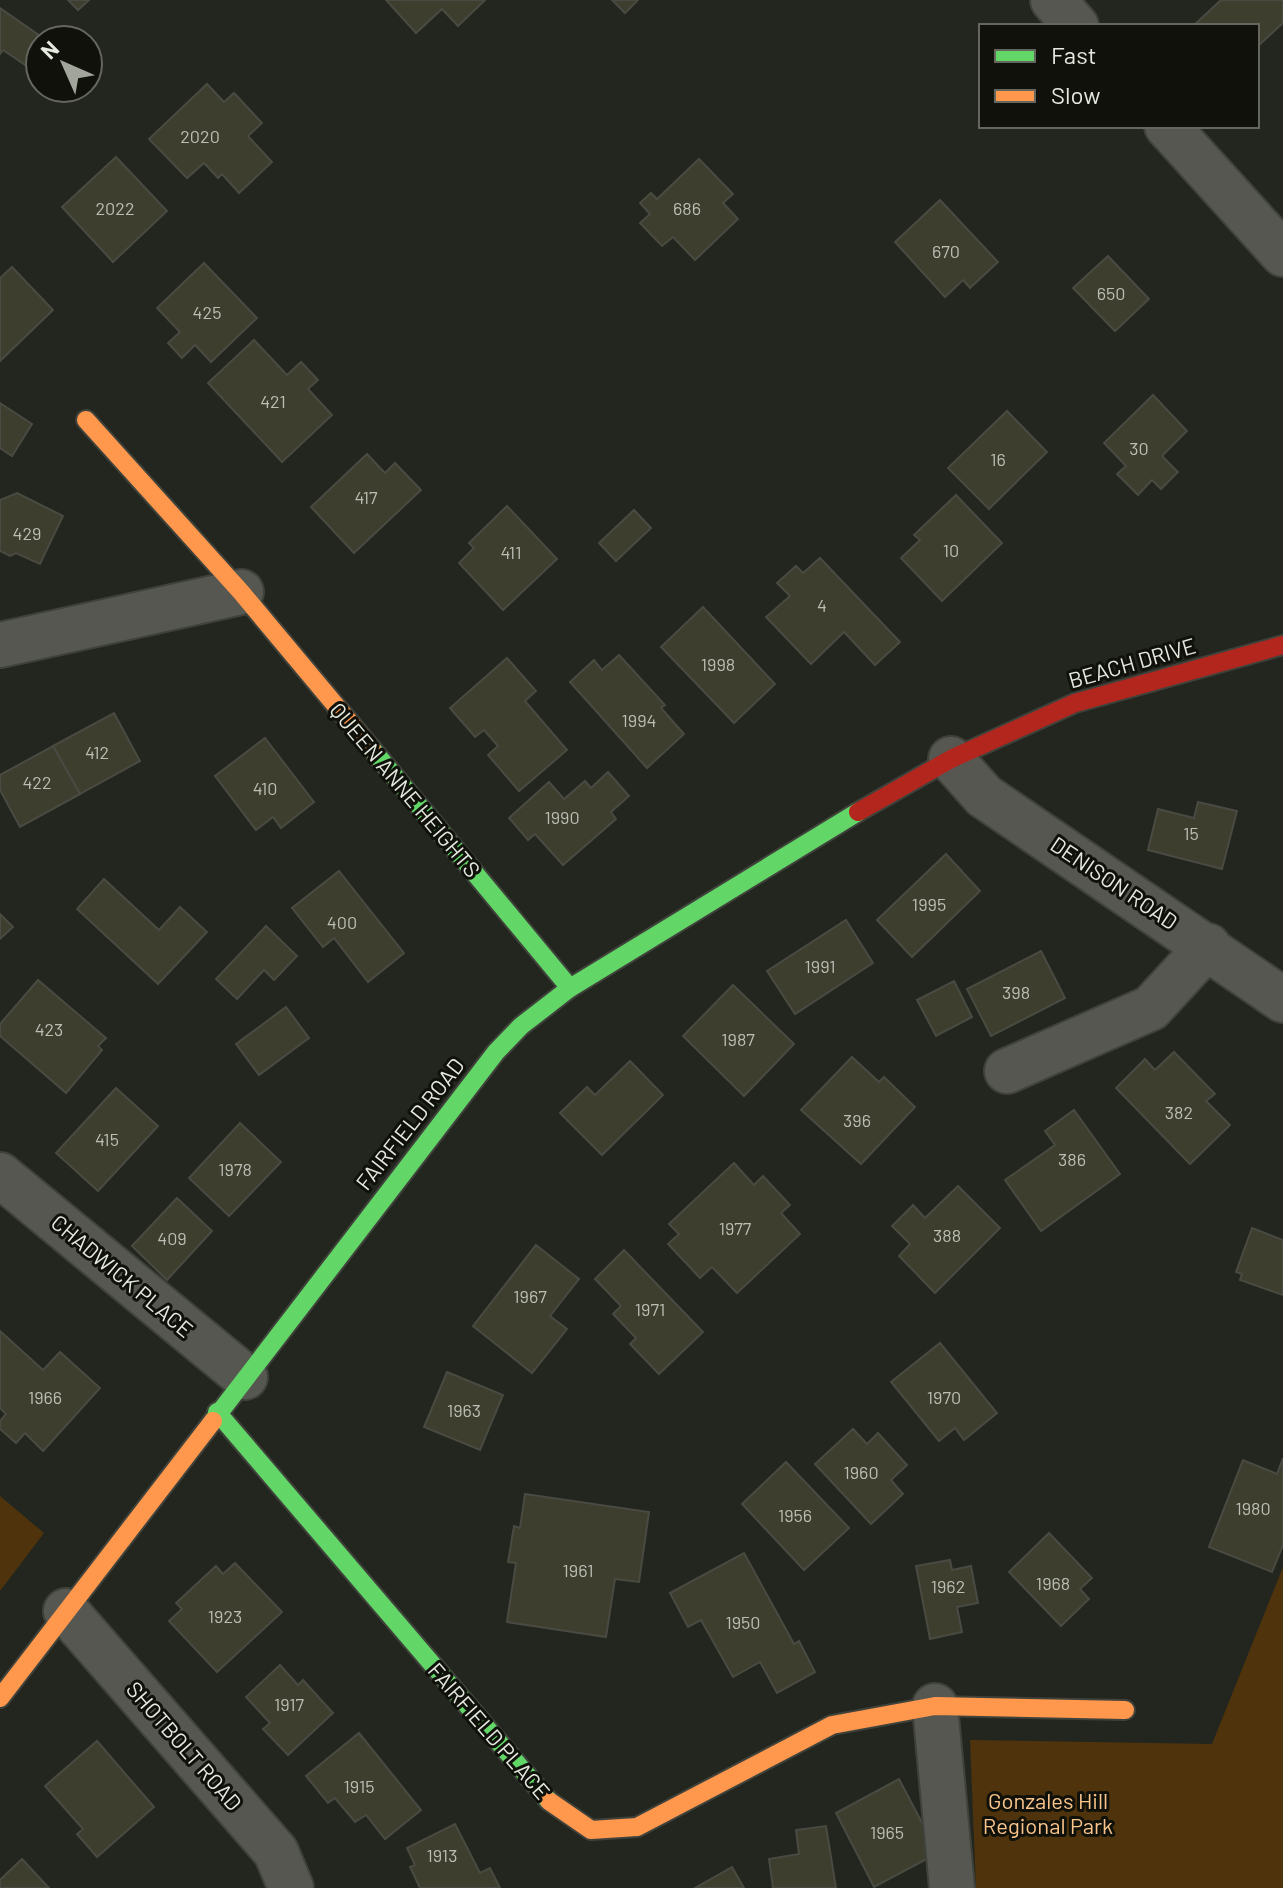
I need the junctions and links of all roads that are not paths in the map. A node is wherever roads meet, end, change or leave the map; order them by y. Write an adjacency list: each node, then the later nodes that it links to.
1 (1053, 0): 2 (street)
2 (1074, 24)
3 (1169, 128): 4 (street)
4 (1283, 254)
5 (86, 420): 6 (street, QUEEN ANNE HEIGHTS)
6 (241, 592): 7 (street); 12 (street, QUEEN ANNE HEIGHTS)
7 (0, 645)
8 (1283, 645): 9 (street, BEACH DRIVE)
9 (998, 736): 10 (street, FAIRFIELD ROAD)
10 (951, 759): 11 (street, DENISON ROAD); 12 (street, FAIRFIELD ROAD)
11 (1208, 946): 13 (street, DENISON ROAD); 14 (street)
12 (570, 988): 16 (street, FAIRFIELD ROAD)
13 (1283, 1000)
14 (1007, 1071)
15 (0, 1175): 16 (street, CHADWICK PLACE)
16 (245, 1377): 17 (street, FAIRFIELD ROAD)
17 (217, 1412): 18 (street, FAIRFIELD ROAD); 20 (street, FAIRFIELD PLACE)
18 (66, 1611): 19 (street, FAIRFIELD ROAD); 22 (street, SHOTBOLT ROAD)
19 (0, 1698)
20 (935, 1706): 21 (street, FAIRFIELD PLACE); 23 (street)
21 (1125, 1710)
22 (291, 1888)
23 (952, 1888)

